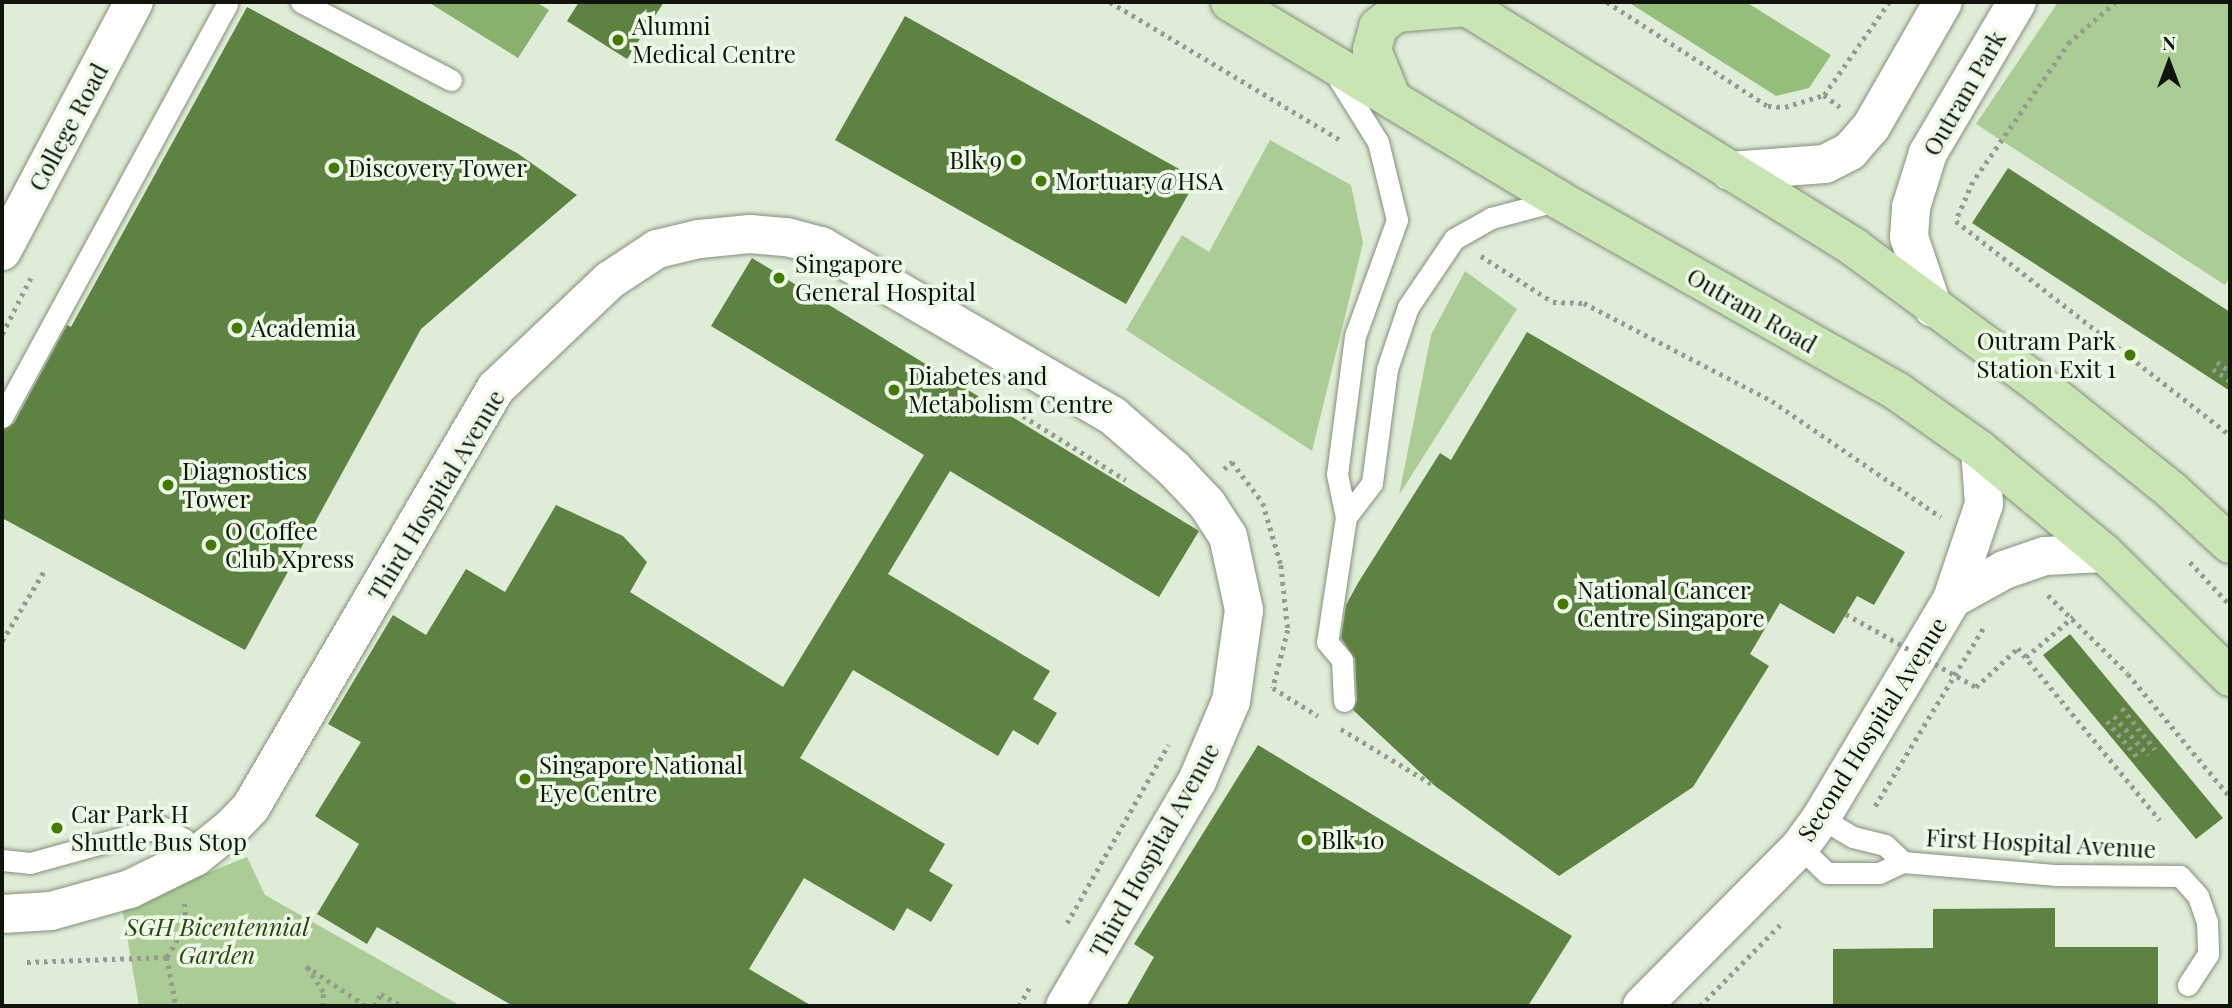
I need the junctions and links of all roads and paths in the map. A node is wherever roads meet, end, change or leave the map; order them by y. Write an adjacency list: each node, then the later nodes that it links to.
1 (134, 2): 17 (street, College Road)
2 (301, 2): 13 (lane)
3 (1230, 2): 12 (main road, Outram Road)
4 (1607, 2): 5 (path)
5 (1888, 2): 11 (path)
6 (1943, 2): 15 (street)
7 (2017, 2): 18 (street, Outram Park)
8 (2116, 2): 25 (path)
9 (227, 4): 23 (lane)
10 (1463, 4): 14 (main road); 15 (main road)
11 (1898, 9)
12 (1323, 56): 14 (main road, Outram Road); 30 (lane)
13 (451, 80)
14 (1390, 94): 16 (main road, Outram Road)
15 (1730, 171): 18 (main road)
16 (1559, 200): 27 (main road, Outram Road); 30 (lane)
17 (2, 251)
18 (1933, 308): 32 (main road)
19 (2217, 362): 21 (path)
20 (2213, 369): 22 (path)
21 (2230, 371)
22 (2230, 381)
23 (2, 416)
24 (1023, 416): 28 (path)
25 (2230, 435)
26 (1840, 446): 31 (path)
27 (1980, 450): 31 (street, Second Hospital Avenue); 33 (main road, Outram Road)
28 (1129, 482)
29 (1197, 494): 50 (path); 55 (street, Third Hospital Avenue); 71 (street, Third Hospital Avenue)
30 (1346, 517): 42 (lane)
31 (1974, 544): 36 (street, Second Hospital Avenue)
32 (2230, 544)
33 (2104, 553): 36 (street, Second Hospital Avenue); 41 (main road, Outram Road)
34 (44, 570): 39 (path)
35 (2040, 592): 38 (path)
36 (1952, 599): 54 (street, Second Hospital Avenue)
37 (1846, 614): 40 (path, bridge)
38 (2073, 617): 40 (path); 51 (path)
39 (2, 642)
40 (2026, 657): 53 (path)
41 (2230, 677)
42 (1344, 701)
43 (2122, 708): 47 (path)
44 (2114, 716): 48 (path)
45 (2106, 721): 49 (path)
46 (1171, 740): 60 (path)
47 (2155, 749)
48 (2148, 755)
49 (2140, 761)
50 (1435, 786)
51 (2228, 789): 52 (path)
52 (2230, 797)
53 (2160, 820)
54 (1811, 833): 57 (lane, First Hospital Avenue); 57 (lane, First Hospital Avenue); 72 (street, Second Hospital Avenue)
55 (195, 858): 56 (lane); 59 (street, Third Hospital Avenue)
56 (2, 860)
57 (1903, 862): 64 (lane, First Hospital Avenue)
58 (183, 895): 61 (path)
59 (2, 914)
60 (1063, 929)
61 (167, 957): 62 (path); 65 (path)
62 (27, 962)
63 (1036, 976): 70 (path)
64 (2188, 985)
65 (176, 1006)
66 (323, 1006): 67 (path)
67 (366, 1006)
68 (374, 1006): 69 (path)
69 (402, 1006)
70 (1019, 1006)
71 (1065, 1006)
72 (1642, 1006)

